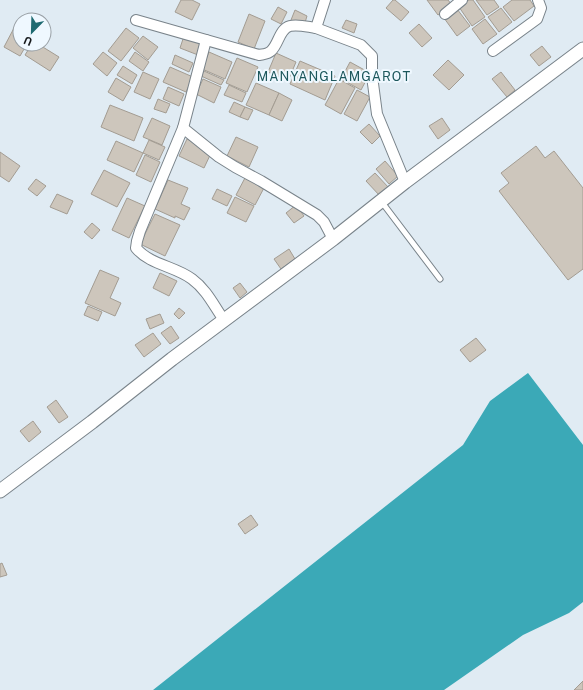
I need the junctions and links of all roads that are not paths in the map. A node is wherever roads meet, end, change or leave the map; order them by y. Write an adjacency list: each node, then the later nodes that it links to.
1 (325, 0): 6 (street)
2 (462, 0): 4 (street)
3 (538, 0): 9 (street)
4 (445, 14)
5 (136, 20): 7 (street)
6 (316, 28): 7 (street); 11 (street)
7 (206, 40): 10 (street)
8 (583, 49): 11 (street)
9 (493, 51)
10 (183, 128): 13 (street); 15 (street)
11 (405, 182): 12 (street)
12 (381, 201): 13 (street); 14 (lane)
13 (333, 239): 15 (street)
14 (440, 279)
15 (224, 320): 16 (street)
16 (0, 491)

